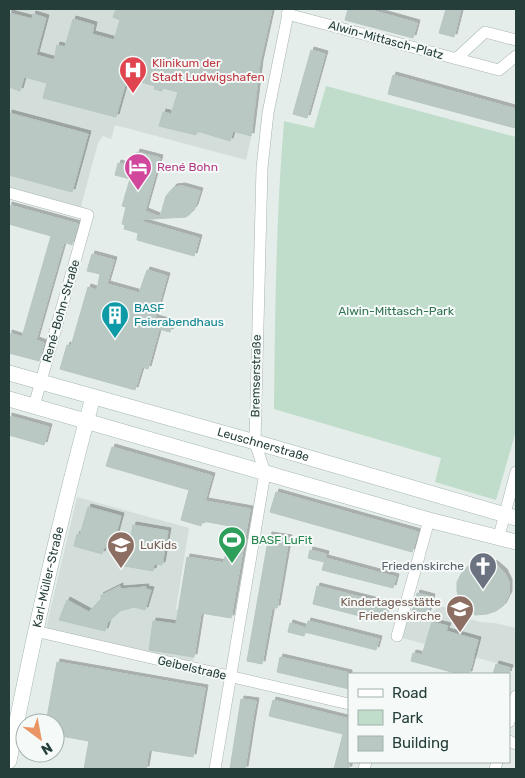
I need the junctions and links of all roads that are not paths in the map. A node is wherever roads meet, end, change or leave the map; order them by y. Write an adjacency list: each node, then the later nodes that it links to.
1 (288, 11): 4 (street, Alwin-Mittasch-Platz); 12 (street, Bremserstraße)
2 (516, 40): 4 (street, Alwin-Mittasch-Platz)
3 (516, 56): 4 (street, Alwin-Mittasch-Platz)
4 (456, 59)
5 (9, 194): 7 (street, René-Bohn-Straße)
6 (9, 373): 7 (street, Leuschnerstraße)
7 (41, 382): 8 (street, Leuschnerstraße); 10 (street, René-Bohn-Straße)
8 (94, 397): 11 (street, Karl-Müller-Straße); 12 (street, Leuschnerstraße)
9 (9, 399): 10 (street)
10 (34, 406): 11 (street)
11 (87, 421): 14 (street); 19 (street, Karl-Müller-Straße)
12 (255, 442): 14 (street, Bremserstraße); 15 (street, Leuschnerstraße)
13 (516, 472): 15 (street)
14 (265, 473): 16 (street); 21 (street, Bremserstraße)
15 (511, 517): 17 (street)
16 (429, 520): 17 (street); 20 (street)
17 (499, 536): 18 (street)
18 (516, 542)
19 (34, 631): 21 (street, Geibelstraße); 25 (street, Karl-Müller-Straße)
20 (396, 636)
21 (231, 677): 23 (street, Geibelstraße); 26 (street, Bremserstraße)
22 (516, 696): 24 (street)
23 (348, 704)
24 (510, 718)
25 (9, 760)
26 (215, 769)

